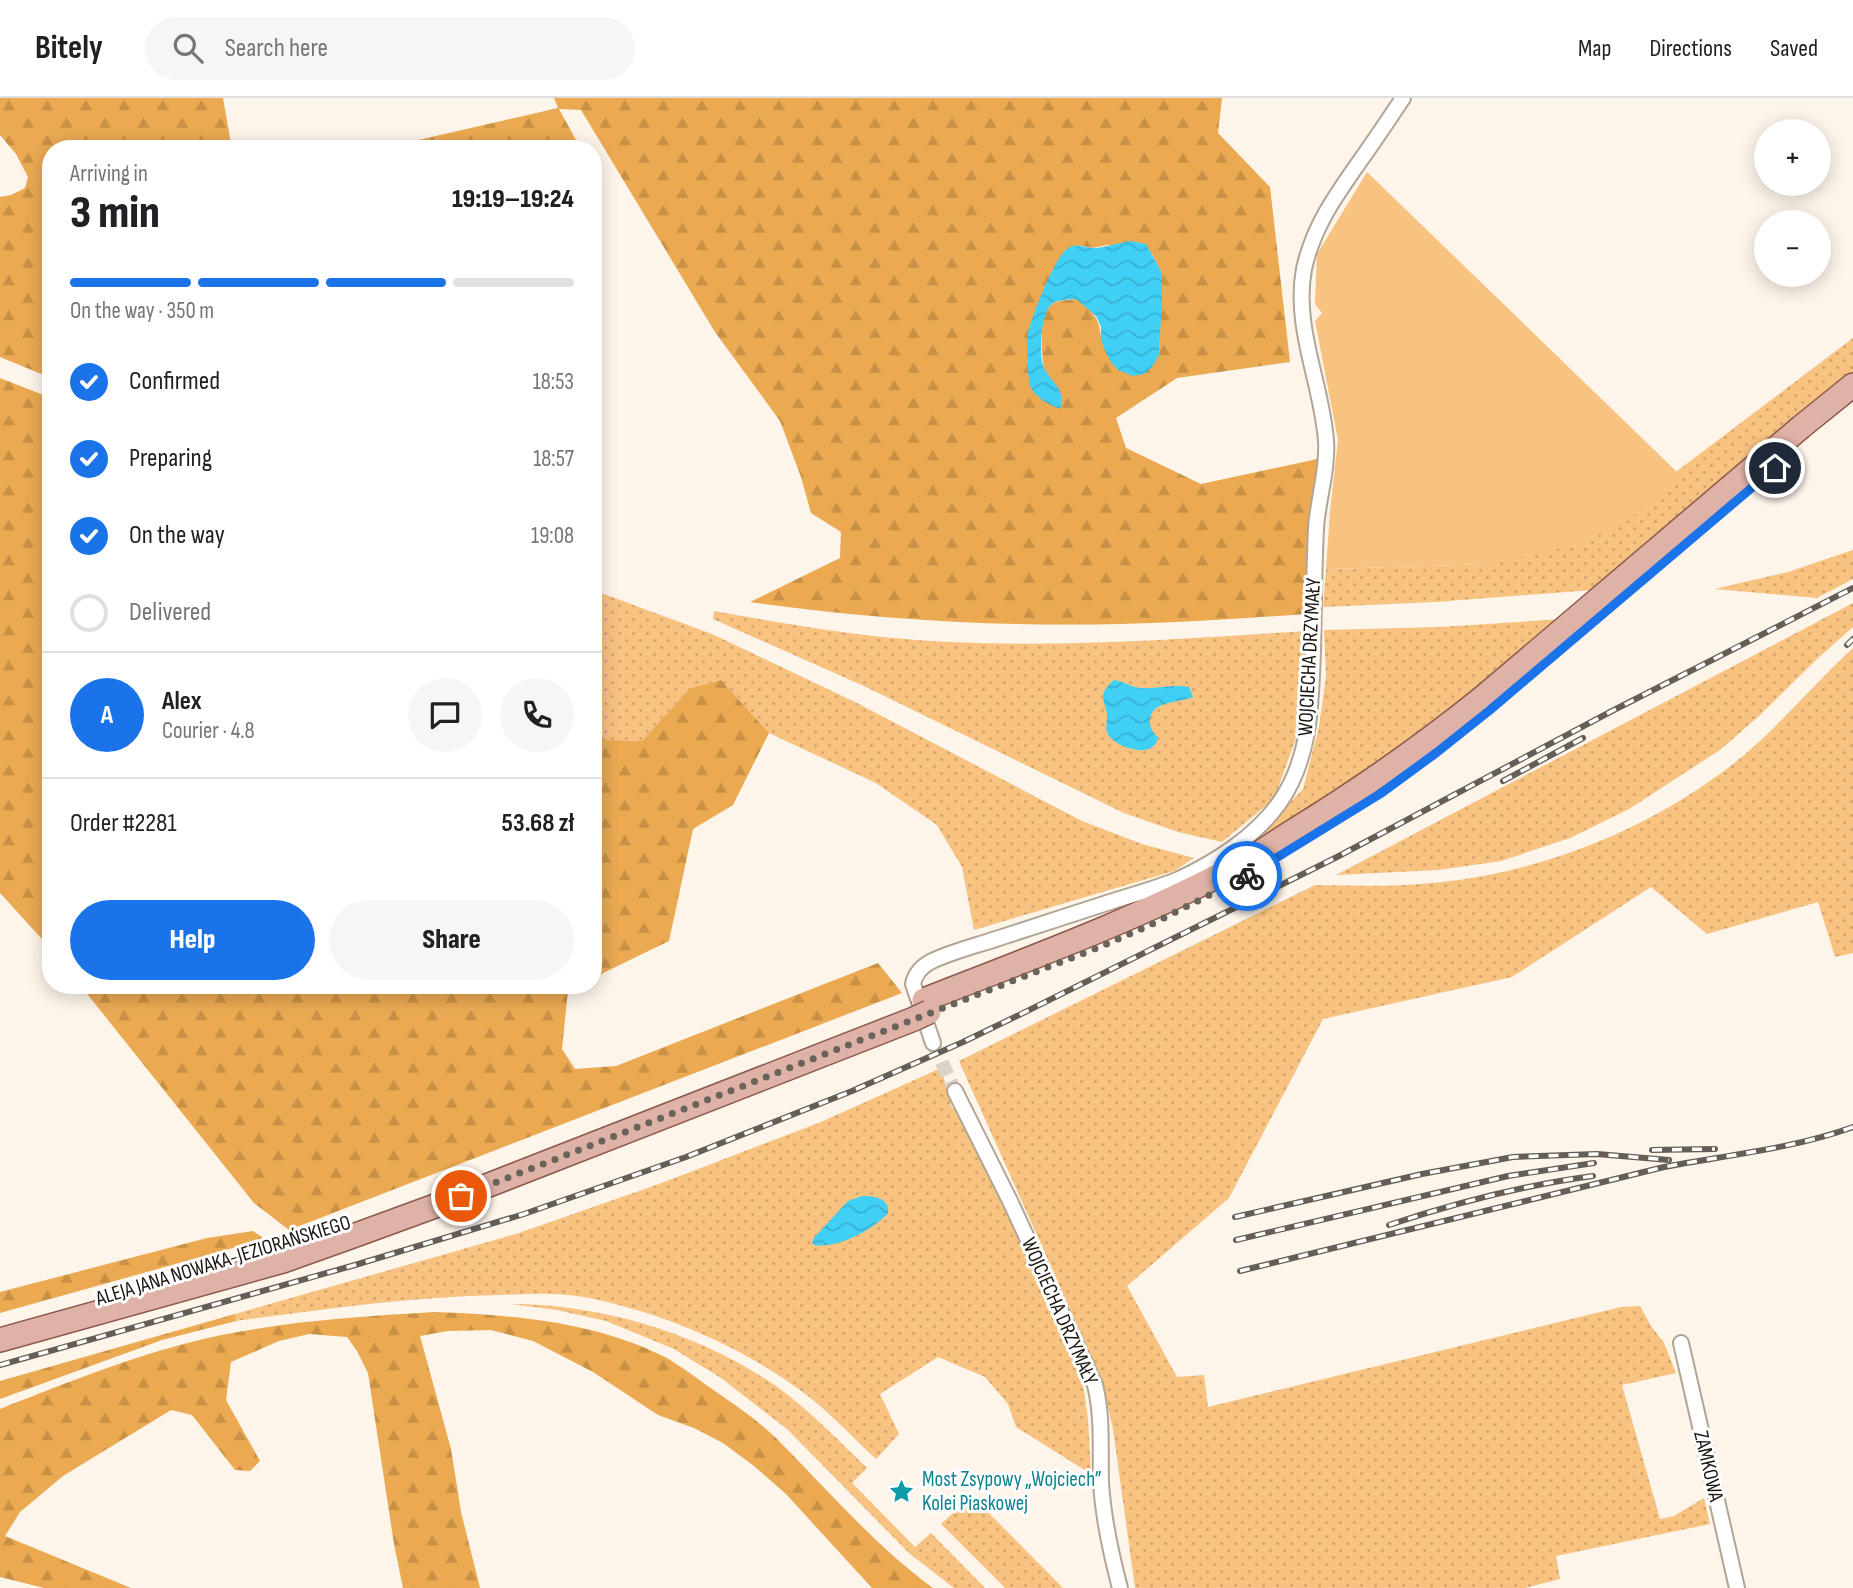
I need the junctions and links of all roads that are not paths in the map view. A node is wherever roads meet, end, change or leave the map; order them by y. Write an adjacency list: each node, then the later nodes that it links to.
1 (1403, 98): 5 (street, WOJCIECHA DRZYMAŁY)
2 (1853, 385): 4 (main road, ALEJA JANA NOWAKA-JEZIORAŃSKIEGO)
3 (1853, 404): 4 (main road, ALEJA JANA NOWAKA-JEZIORAŃSKIEGO)
4 (919, 1009): 7 (main road, ALEJA JANA NOWAKA-JEZIORAŃSKIEGO); 8 (main road, ALEJA JANA NOWAKA-JEZIORAŃSKIEGO)
5 (933, 1043)
6 (955, 1091): 10 (street, WOJCIECHA DRZYMAŁY)
7 (0, 1326)
8 (0, 1340)
9 (1681, 1343): 11 (street, ZAMKOWA)
10 (1120, 1588)
11 (1737, 1588)

